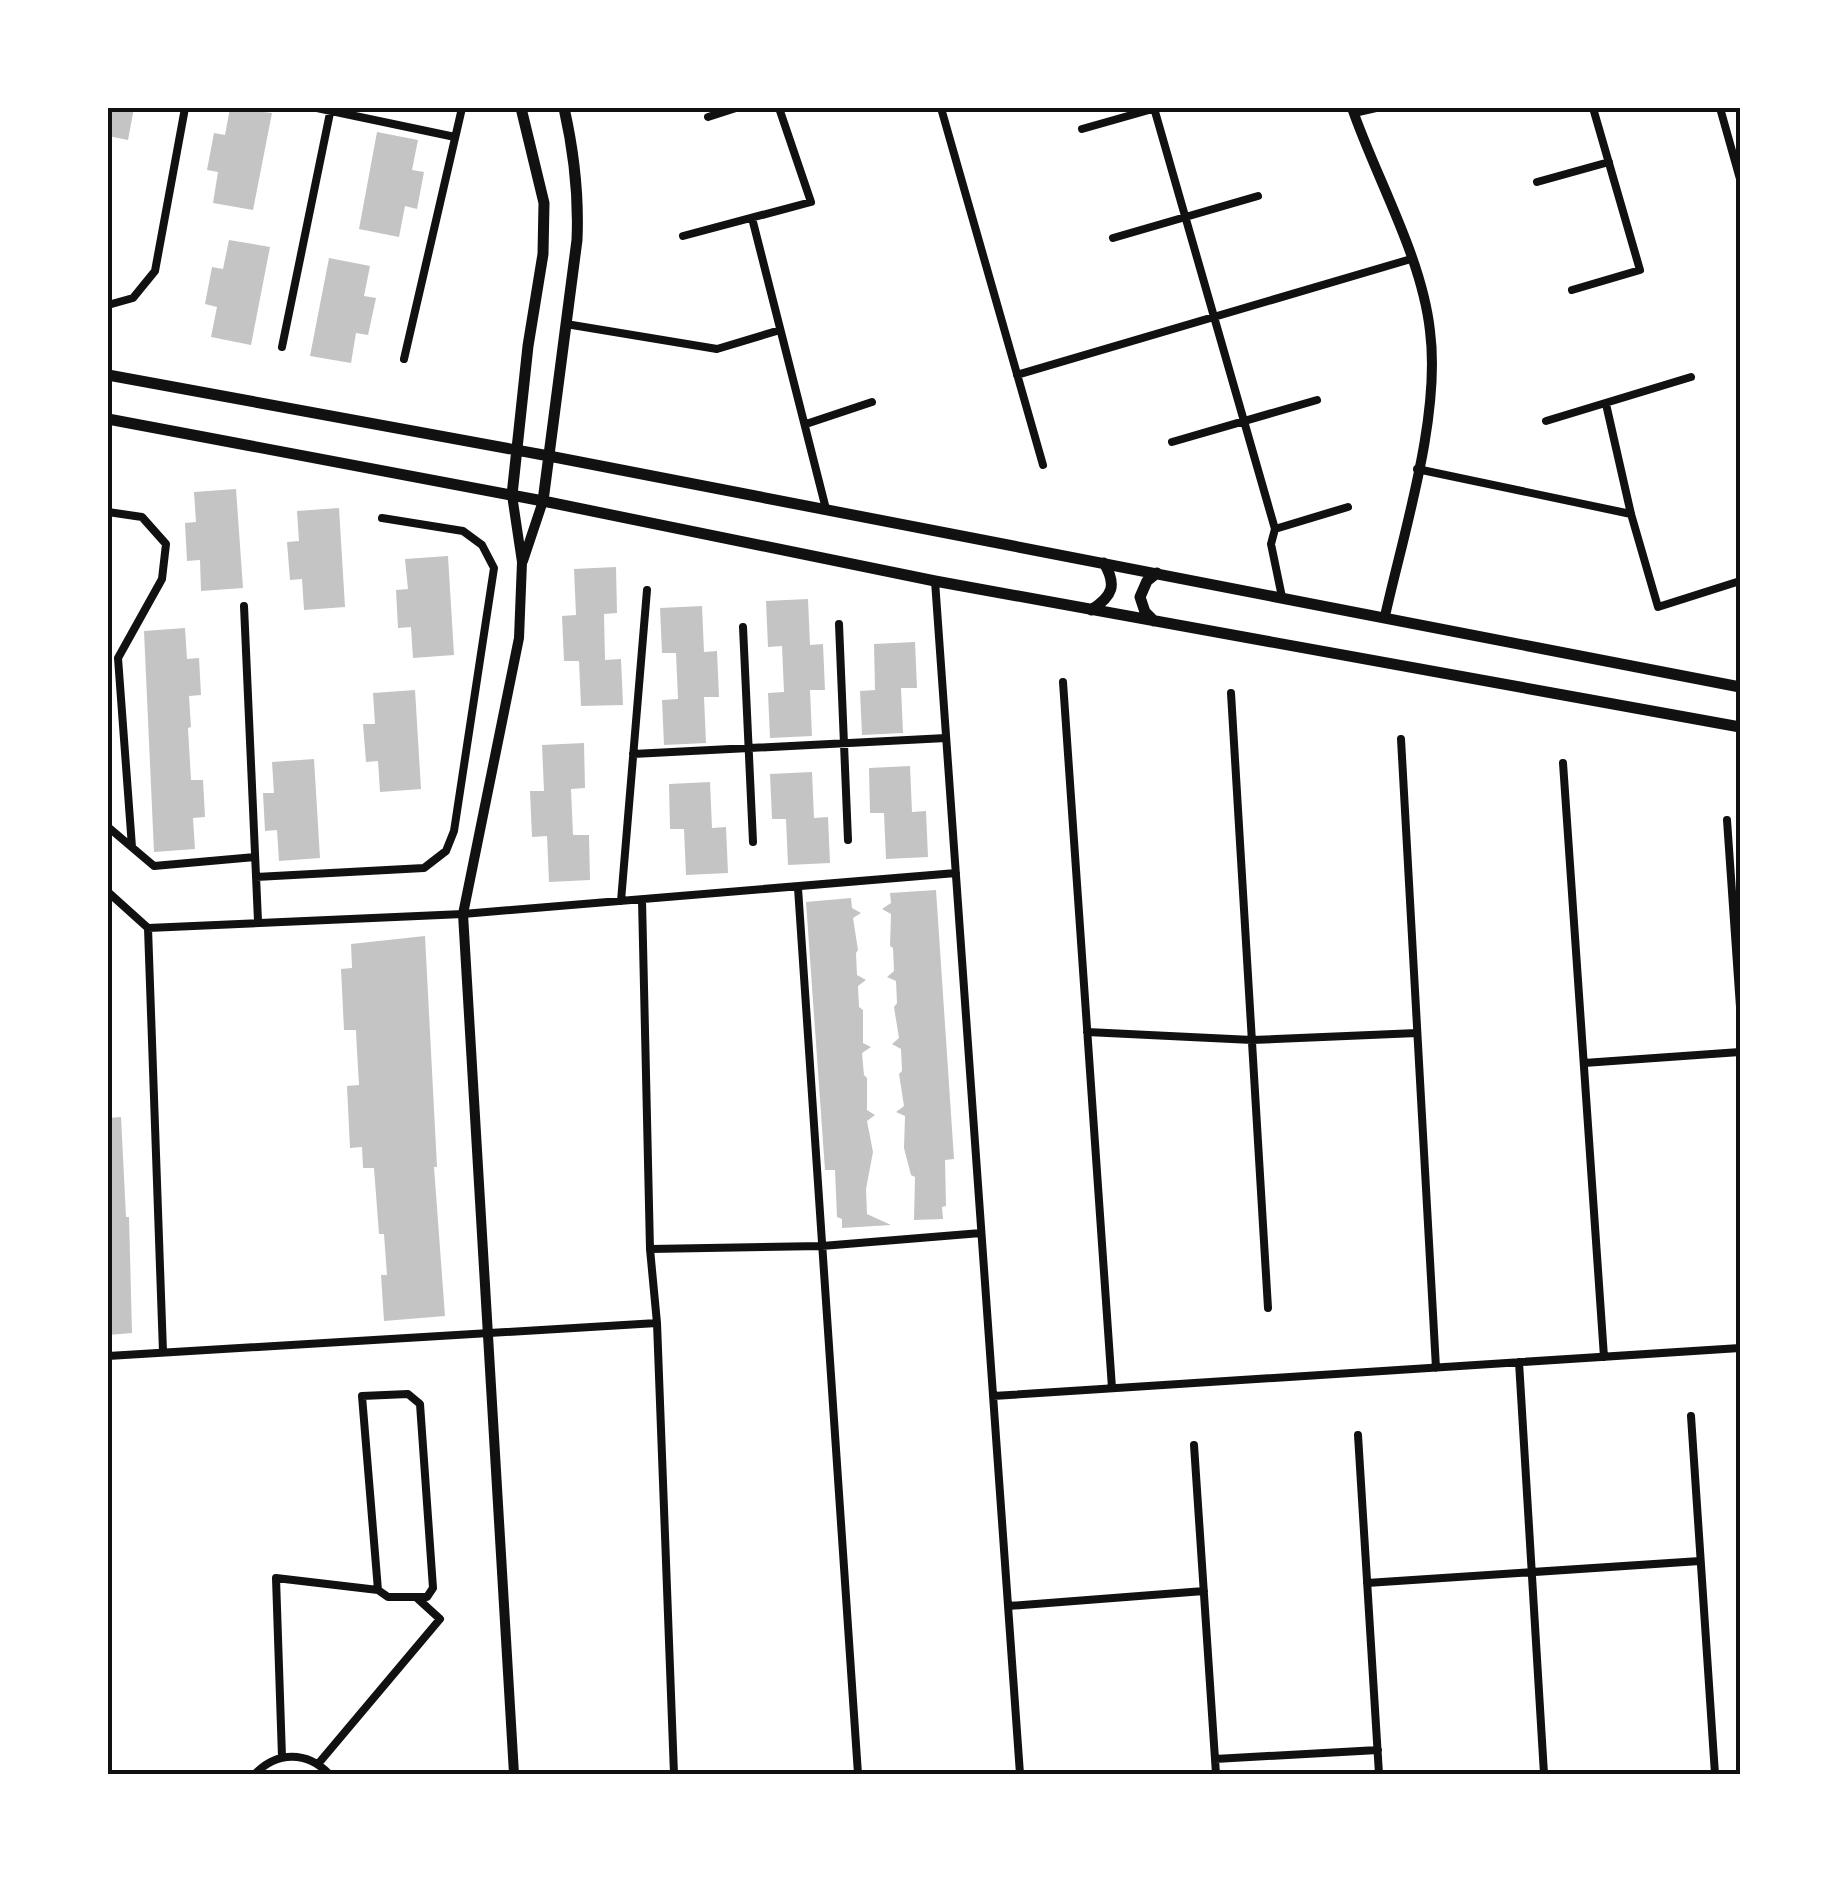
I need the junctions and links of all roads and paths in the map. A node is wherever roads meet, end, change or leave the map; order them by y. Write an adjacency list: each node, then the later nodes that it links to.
1 (185, 108): 28 (street)
2 (317, 108): 13 (street)
3 (462, 108): 17 (street)
4 (521, 108): 45 (main road)
5 (564, 108): 30 (main road)
6 (736, 108): 15 (street)
7 (779, 108): 23 (street)
8 (941, 108): 35 (street)
9 (1154, 108): 16 (street); 22 (street)
10 (1376, 108): 14 (street)
11 (1593, 108): 18 (street)
12 (1720, 108): 19 (street)
13 (331, 109): 17 (street); 32 (street)
14 (1353, 110): 26 (street)
15 (708, 117)
16 (1082, 130)
17 (455, 137): 33 (street)
18 (1609, 162): 20 (street); 27 (street)
19 (1740, 180)
20 (1537, 182)
21 (1258, 196): 22 (street)
22 (1185, 217): 25 (street); 29 (street)
23 (752, 218): 24 (street); 31 (street)
24 (682, 236)
25 (1113, 238)
26 (1411, 259): 29 (street); 48 (street)
27 (1572, 290)
28 (108, 305)
29 (1214, 317): 35 (street); 41 (street)
30 (566, 324): 31 (street); 46 (main road)
31 (780, 330): 43 (street)
32 (282, 347)
33 (404, 359)
34 (108, 374): 45 (main road)
35 (1018, 376): 47 (street)
36 (1691, 377): 39 (street)
37 (1317, 400): 41 (street)
38 (872, 402): 43 (street)
39 (1606, 404): 42 (street); 54 (street)
40 (108, 418): 49 (main road)
41 (1244, 421): 44 (street); 56 (street)
42 (1546, 421)
43 (806, 424): 52 (street)
44 (1172, 442)
45 (518, 451): 46 (main road); 49 (main road)
46 (549, 456): 50 (main road); 52 (main road)
47 (1043, 464)
48 (1417, 469): 54 (street); 66 (street)
49 (512, 496): 50 (main road); 57 (street)
50 (543, 501): 57 (street); 60 (main road)
51 (1348, 508): 56 (street)
52 (826, 511): 58 (main road)
53 (108, 512): 71 (street)
54 (1631, 514): 61 (street)
55 (382, 518): 89 (street)
56 (1275, 529): 63 (street)
57 (522, 562): 94 (street)
58 (1104, 563): 59 (main road); 65 (main road)
59 (1157, 573): 63 (main road); 67 (main road)
60 (935, 581): 65 (main road); 76 (street)
61 (1740, 581)
62 (646, 590): 80 (street)
63 (1282, 596): 66 (main road)
64 (244, 606): 87 (street)
65 (1091, 610): 67 (main road)
66 (1385, 616): 73 (main road)
67 (1154, 622): 75 (main road)
68 (838, 624): 78 (street)
69 (743, 627): 79 (street)
70 (108, 656): 71 (street)
71 (118, 658): 86 (street)
72 (1064, 682): 98 (street)
73 (1740, 687)
74 (1231, 693): 100 (street)
75 (1740, 727)
76 (946, 738): 78 (street); 88 (street)
77 (1401, 739): 99 (street)
78 (844, 743): 79 (street); 84 (street)
79 (748, 748): 80 (street); 85 (street)
80 (633, 754): 93 (street)
81 (1564, 763): 102 (street)
82 (1726, 820): 97 (street)
83 (108, 826): 86 (street)
84 (848, 840)
85 (752, 842)
86 (132, 847): 87 (street)
87 (255, 857): 89 (street)
88 (956, 874): 90 (street); 103 (street)
89 (256, 877): 95 (street)
90 (798, 888): 92 (street); 104 (street)
91 (108, 892): 96 (street)
92 (642, 900): 93 (street); 105 (street)
93 (620, 901): 94 (street)
94 (463, 914): 95 (street); 108 (street)
95 (258, 921): 96 (street)
96 (148, 928): 110 (street)
97 (1740, 1007)
98 (1088, 1032): 100 (street); 115 (street)
99 (1418, 1034): 100 (street); 114 (street)
100 (1252, 1040): 106 (street)
101 (1740, 1052): 102 (street)
102 (1584, 1063): 112 (street)
103 (982, 1233): 104 (street); 116 (street)
104 (822, 1246): 105 (street); 135 (street)
105 (650, 1250): 107 (street)
106 (1268, 1308)
107 (657, 1323): 108 (street); 134 (street)
108 (488, 1332): 110 (street); 133 (street)
109 (1740, 1348): 112 (street)
110 (163, 1352): 111 (street)
111 (108, 1356)
112 (1604, 1357): 113 (street)
113 (1519, 1362): 114 (street); 121 (street)
114 (1436, 1368): 115 (street)
115 (1112, 1388): 116 (street)
116 (993, 1396): 126 (street)
117 (1690, 1416): 120 (street)
118 (1358, 1435): 122 (street)
119 (1194, 1445): 124 (street)
120 (1700, 1561): 121 (street); 140 (street)
121 (1532, 1572): 122 (street); 139 (street)
122 (1367, 1583): 127 (street)
123 (378, 1590): 125 (street); 125 (street); 128 (street)
124 (1204, 1591): 126 (street); 129 (street)
125 (417, 1598): 130 (street)
126 (1008, 1606): 136 (street)
127 (1378, 1750): 129 (street); 138 (street)
128 (282, 1757): 130 (street); 131 (street)
129 (1215, 1759): 137 (street)
130 (318, 1764): 132 (street)
131 (255, 1774)
132 (329, 1774)
133 (514, 1774)
134 (674, 1774)
135 (858, 1774)
136 (1020, 1774)
137 (1216, 1774)
138 (1380, 1774)
139 (1544, 1774)
140 (1715, 1774)

